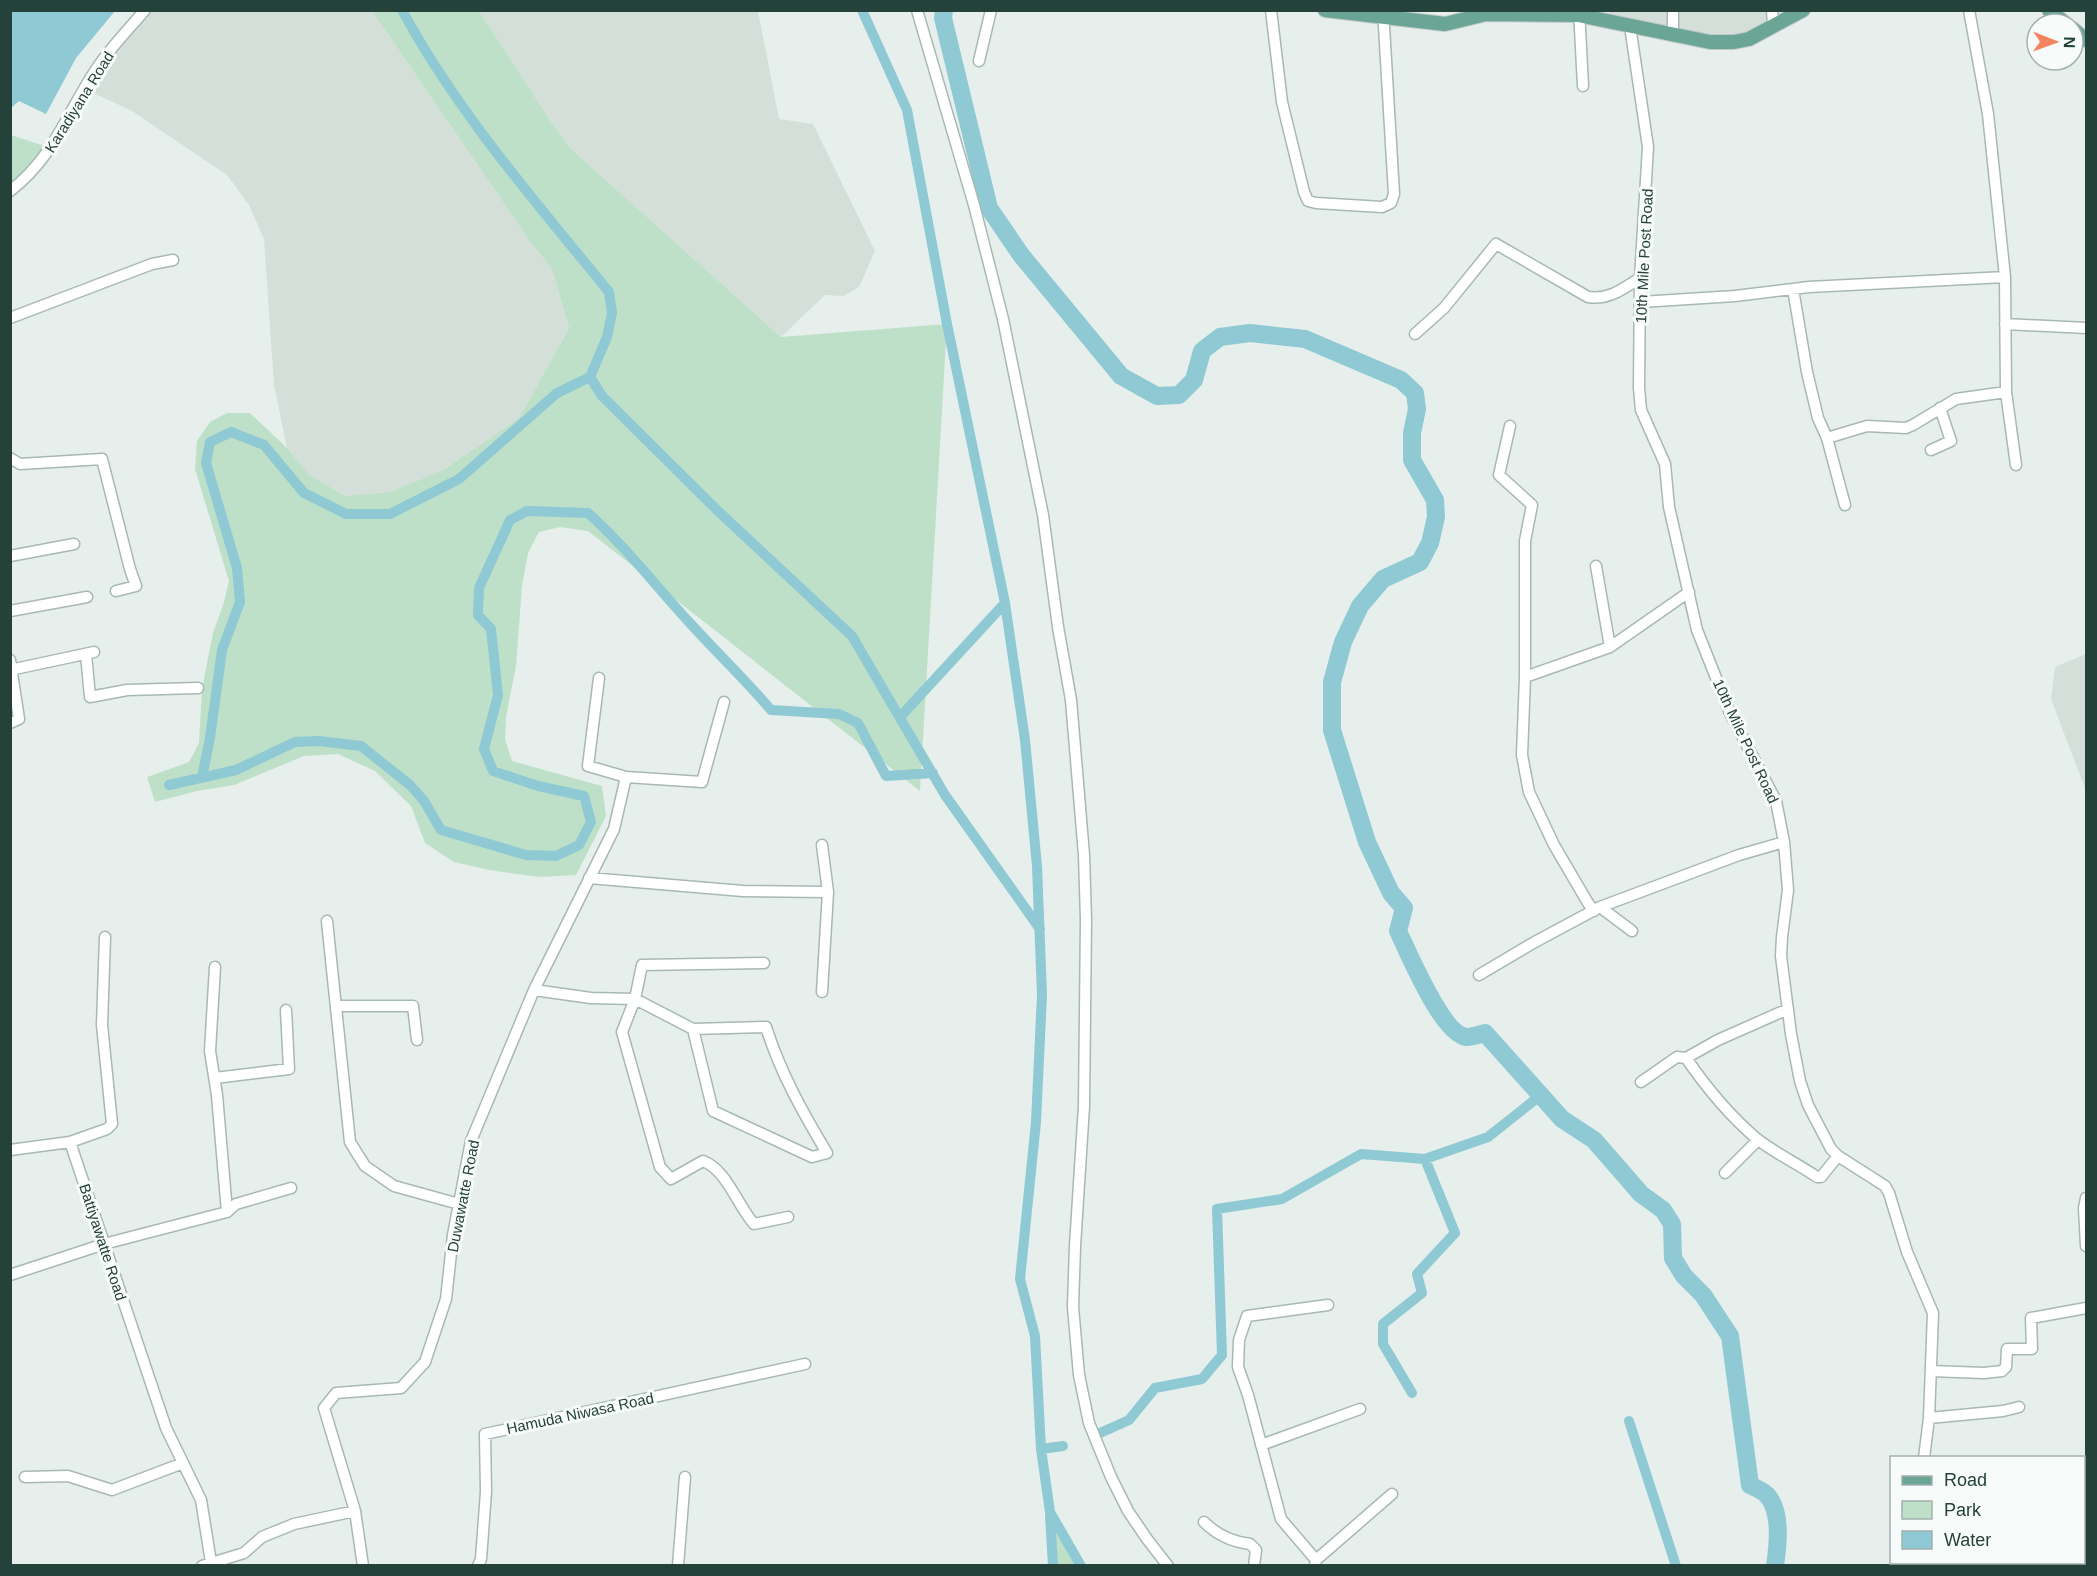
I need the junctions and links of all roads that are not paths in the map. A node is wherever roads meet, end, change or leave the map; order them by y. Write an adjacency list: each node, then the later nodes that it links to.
1 (145, 10): 19 (street, Karadiyana Road)
2 (917, 10): 107 (street)
3 (991, 10): 17 (street)
4 (1271, 10): 12 (street)
5 (1325, 10): 12 (main road)
6 (1673, 10): 16 (street)
7 (1772, 10): 14 (street)
8 (1803, 10): 14 (main road)
9 (1970, 10): 21 (street)
10 (1506, 13): 11 (main road); 13 (main road)
11 (1578, 13): 15 (main road); 18 (street)
12 (1383, 14): 13 (main road)
13 (1430, 16)
14 (1773, 25): 16 (main road)
15 (1630, 26): 16 (main road); 22 (street, 10th Mile Post Road)
16 (1673, 35)
17 (979, 61)
18 (1582, 86)
19 (10, 191)
20 (173, 260): 25 (street)
21 (2005, 277): 23 (street); 26 (street)
22 (1640, 278): 24 (street, 10th Mile Post Road); 28 (street)
23 (1793, 289): 24 (street); 32 (street)
24 (1641, 302): 41 (street, 10th Mile Post Road)
25 (10, 318)
26 (2005, 324): 27 (street); 29 (street)
27 (2086, 328)
28 (1415, 334)
29 (2006, 392): 30 (street); 35 (street)
30 (1940, 408): 32 (street); 33 (street)
31 (1510, 426): 47 (street)
32 (1827, 438): 36 (street)
33 (1931, 450)
34 (10, 458): 40 (street)
35 (2016, 465)
36 (1845, 505)
37 (74, 544): 38 (street)
38 (10, 556)
39 (1596, 566): 44 (street)
40 (116, 591)
41 (1689, 592): 44 (street); 52 (street, 10th Mile Post Road)
42 (87, 597): 43 (street)
43 (10, 610)
44 (1610, 647): 47 (street)
45 (11, 667): 48 (street); 50 (street)
46 (599, 678): 51 (street)
47 (1525, 678): 56 (street)
48 (198, 688)
49 (724, 702): 51 (street)
50 (10, 723)
51 (626, 777): 54 (street, Duwawatte Road)
52 (1784, 842): 56 (street); 67 (street, 10th Mile Post Road)
53 (822, 845): 55 (street)
54 (589, 878): 55 (street); 63 (street, Duwawatte Road)
55 (828, 892): 64 (street)
56 (1597, 909): 58 (street); 62 (street)
57 (327, 921): 66 (street)
58 (1632, 931)
59 (105, 937): 75 (street)
60 (764, 963): 65 (street)
61 (215, 967): 72 (street)
62 (1479, 975)
63 (534, 990): 65 (street); 81 (street, Duwawatte Road)
64 (822, 992)
65 (635, 999): 69 (street); 83 (street)
66 (336, 1006): 70 (street); 81 (street)
67 (1788, 1009): 71 (street); 77 (street, 10th Mile Post Road)
68 (286, 1010): 72 (street)
69 (693, 1029): 69 (street)
70 (417, 1040)
71 (1686, 1058): 73 (street); 74 (street)
72 (214, 1078): 82 (street)
73 (1641, 1082)
74 (1758, 1140): 77 (street); 78 (street)
75 (70, 1142): 76 (street); 84 (street, Battiyawatte Road)
76 (10, 1150)
77 (1838, 1156): 90 (street, 10th Mile Post Road)
78 (1725, 1173)
79 (291, 1188): 82 (street)
80 (2086, 1198): 85 (street)
81 (459, 1204): 100 (street, Duwawatte Road)
82 (227, 1212): 84 (street)
83 (788, 1217)
84 (104, 1244): 86 (street); 96 (street, Battiyawatte Road)
85 (2086, 1246)
86 (10, 1275)
87 (1328, 1305): 94 (street)
88 (2086, 1308): 90 (street)
89 (805, 1364): 105 (street, Hamuda Niwasa Road)
90 (1931, 1371): 93 (street, 10th Mile Post Road)
91 (2019, 1407): 93 (street)
92 (1360, 1409): 94 (street)
93 (1929, 1418): 95 (street, 10th Mile Post Road)
94 (1261, 1445): 102 (street)
95 (1924, 1456)
96 (183, 1463): 97 (street); 103 (street, Battiyawatte Road)
97 (25, 1477)
98 (685, 1477): 106 (street)
99 (1392, 1494): 102 (street)
100 (355, 1511): 103 (street); 104 (street, Duwawatte Road)
101 (1204, 1522): 108 (street)
102 (1316, 1563)
103 (207, 1564)
104 (363, 1566)
105 (478, 1566)
106 (678, 1566)
107 (1168, 1566)
108 (1254, 1566)

